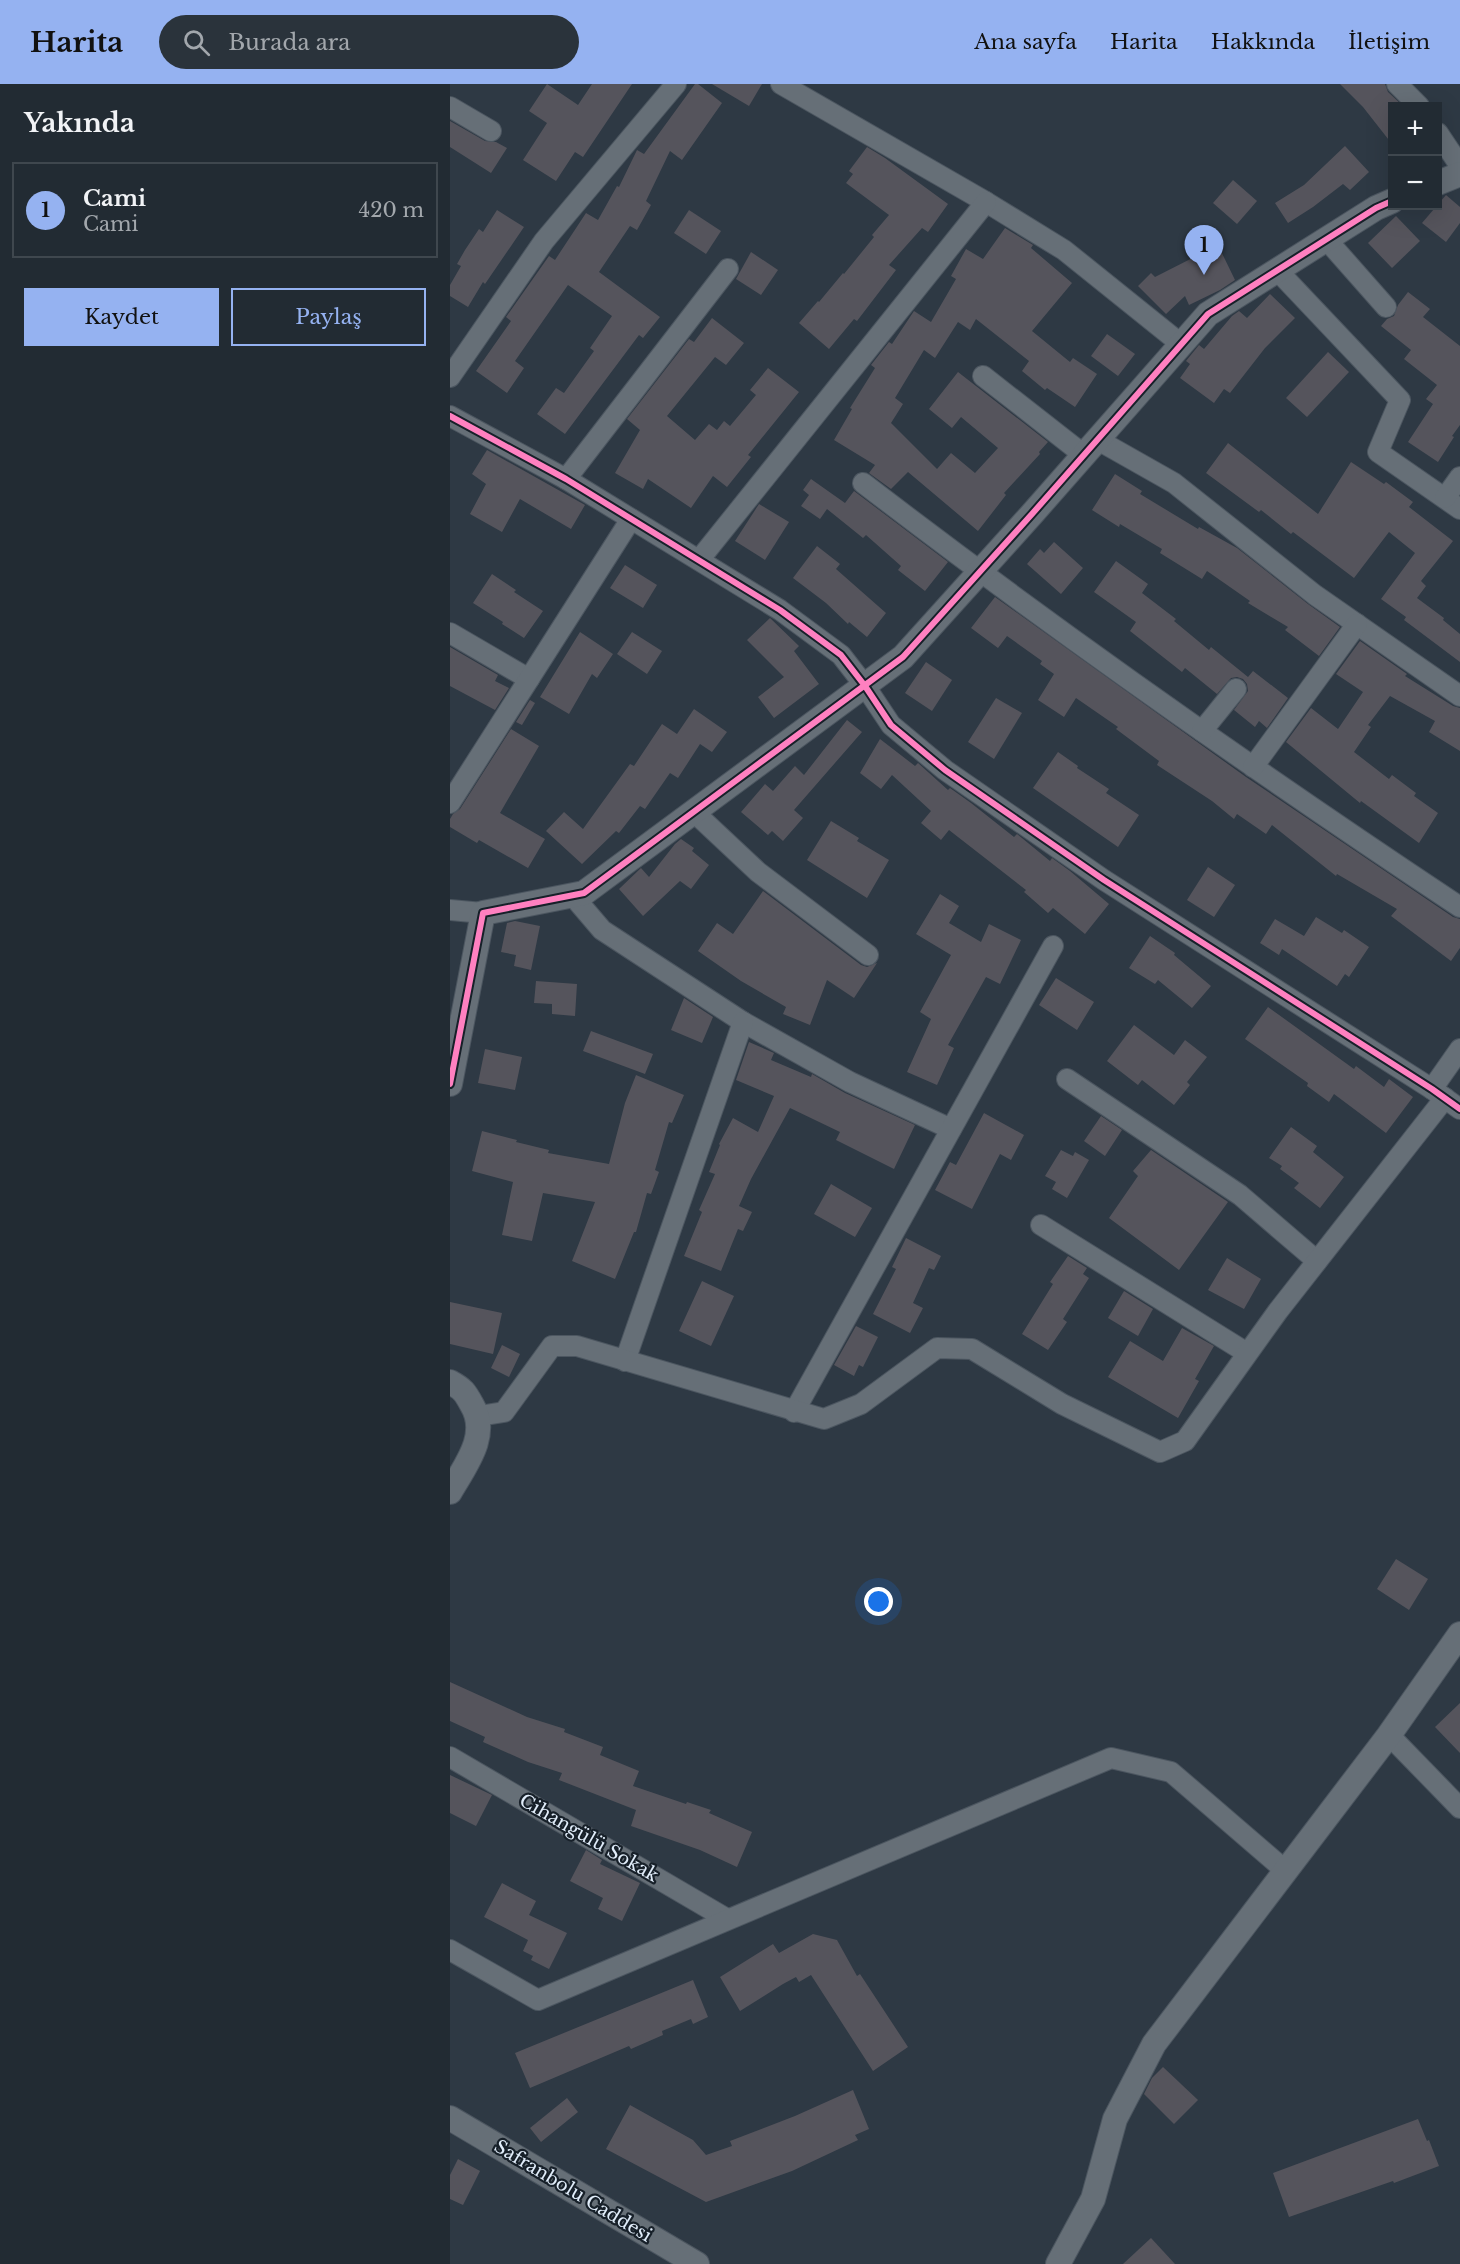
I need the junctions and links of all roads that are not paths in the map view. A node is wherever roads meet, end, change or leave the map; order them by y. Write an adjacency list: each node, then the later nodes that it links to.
1 (676, 84): 19 (street)
2 (781, 84): 11 (street)
3 (1397, 84): 4 (street)
4 (1415, 102)
5 (450, 107): 6 (street)
6 (491, 131)
7 (1442, 140): 8 (street)
8 (1460, 166)
9 (1460, 174): 10 (street)
10 (1442, 181)
11 (986, 202): 17 (street); 27 (street)
12 (1388, 203): 13 (street)
13 (1326, 239): 15 (street); 16 (street)
14 (728, 268): 23 (street)
15 (1277, 270): 17 (street); 25 (street)
16 (1386, 307)
17 (1181, 344): 21 (street)
18 (983, 376): 21 (street)
19 (450, 377)
20 (450, 416): 23 (street)
21 (1091, 447): 28 (street); 29 (street)
22 (1460, 477): 25 (street)
23 (566, 479): 26 (street)
24 (863, 483): 28 (street)
25 (1453, 504)
26 (632, 519): 27 (street); 31 (street)
27 (699, 560): 32 (street)
28 (980, 572): 32 (street); 35 (street)
29 (1357, 624): 34 (street); 36 (street)
30 (450, 633): 31 (street)
31 (529, 679): 37 (street)
32 (865, 686): 38 (street); 49 (street)
33 (1236, 689): 35 (street)
34 (1460, 696)
35 (1202, 730): 36 (street)
36 (1253, 767): 40 (street)
37 (450, 803)
38 (694, 812): 39 (street); 44 (street)
39 (573, 896): 42 (street); 45 (street)
40 (1460, 907)
41 (450, 910): 42 (street)
42 (483, 913): 48 (street)
43 (1053, 946): 50 (street)
44 (868, 956)
45 (743, 1022): 50 (street); 54 (street)
46 (1460, 1049): 49 (street)
47 (1067, 1079): 52 (street)
48 (450, 1084)
49 (1446, 1099): 52 (street)
50 (951, 1129): 56 (street)
51 (1041, 1226): 53 (street)
52 (1317, 1261): 53 (street)
53 (1248, 1353): 56 (street)
54 (625, 1361): 56 (street); 57 (street)
55 (450, 1382): 57 (street)
56 (794, 1412)
57 (478, 1416): 58 (street)
58 (450, 1492)
59 (1460, 1634): 60 (street)
60 (1389, 1735): 62 (street); 63 (street)
61 (450, 1757): 64 (street, Cihangülü Sokak)
62 (1460, 1808)
63 (1286, 1871): 64 (street); 68 (street)
64 (728, 1919): 65 (street)
65 (450, 1950)
66 (450, 2118): 67 (street, Safranbolu Caddesi)
67 (697, 2264)
68 (1058, 2264)

